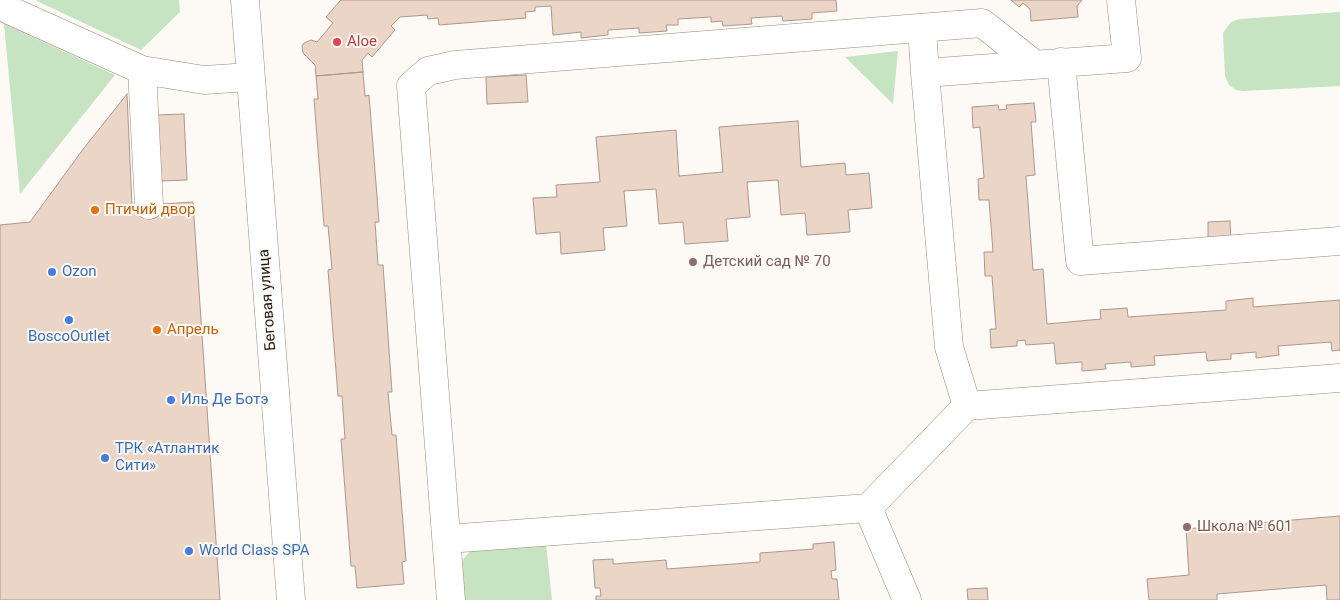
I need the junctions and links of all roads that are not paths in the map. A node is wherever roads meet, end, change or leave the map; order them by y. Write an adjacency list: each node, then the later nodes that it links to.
1 (245, 0): 9 (street, Беговая улица)
2 (1121, 0): 5 (street)
3 (0, 6): 7 (street)
4 (922, 28): 6 (street); 8 (street); 15 (street)
5 (1061, 62): 6 (street); 11 (street)
6 (1034, 64): 8 (street)
7 (142, 70): 9 (street); 10 (street)
8 (925, 72): 13 (street)
9 (250, 76): 16 (street, Беговая улица)
10 (149, 205)
11 (1340, 241)
12 (1340, 378): 13 (street)
13 (967, 406): 14 (street)
14 (868, 508): 15 (street); 18 (street)
15 (447, 539): 17 (street)
16 (291, 600)
17 (451, 600)
18 (908, 600)

